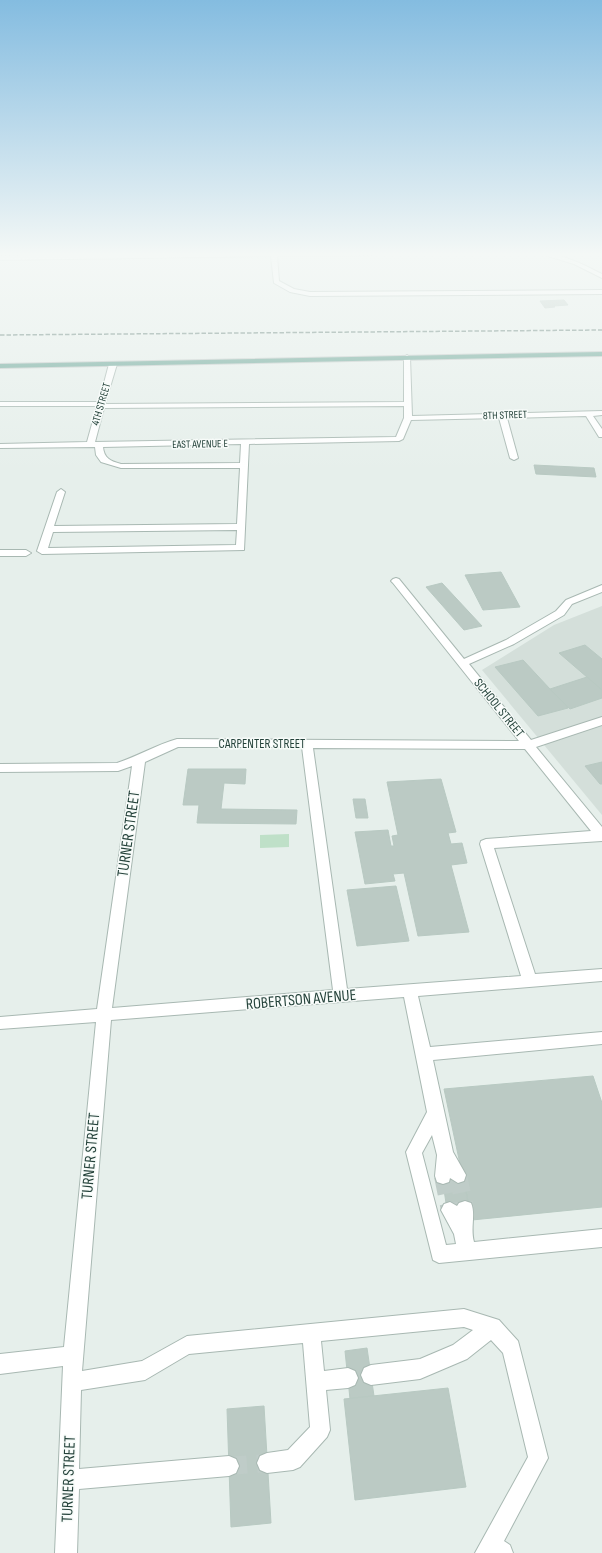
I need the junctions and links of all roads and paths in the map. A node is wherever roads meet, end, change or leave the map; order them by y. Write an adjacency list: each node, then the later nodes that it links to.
1 (602, 354): 2 (main road)
2 (407, 357): 3 (main road); 6 (street)
3 (113, 364): 4 (main road); 7 (street, 4TH STREET)
4 (0, 366)
5 (0, 404): 7 (street)
6 (407, 404): 7 (street); 11 (street)
7 (101, 405): 14 (street, 4TH STREET)
8 (602, 412): 9 (street, 8TH STREET)
9 (588, 413): 10 (street, 8TH STREET); 12 (street)
10 (502, 415): 11 (street, 8TH STREET); 17 (street)
11 (408, 418): 13 (street, EAST AVENUE E)
12 (602, 434)
13 (245, 443): 15 (street, EAST AVENUE E); 18 (street)
14 (90, 445): 15 (street, EAST AVENUE E); 16 (street, EAST AVENUE E)
15 (100, 445): 18 (street)
16 (0, 446)
17 (514, 458)
18 (244, 465): 20 (street)
19 (61, 492): 21 (street)
20 (242, 527): 21 (street); 21 (street)
21 (49, 529)
22 (0, 553): 23 (street)
23 (26, 553)
24 (396, 581): 26 (street, SCHOOL STREET)
25 (602, 588): 26 (street)
26 (462, 663): 29 (street, SCHOOL STREET)
27 (602, 721): 29 (street, CARPENTER STREET)
28 (307, 744): 29 (street, CARPENTER STREET); 30 (street, CARPENTER STREET); 36 (street)
29 (529, 745): 32 (street, SCHOOL STREET)
30 (139, 760): 31 (street, CARPENTER STREET); 37 (street, TURNER STREET)
31 (0, 768)
32 (602, 835): 34 (street)
33 (602, 975): 34 (street, ROBERTSON AVENUE)
34 (530, 981): 35 (street, ROBERTSON AVENUE)
35 (410, 991): 36 (street, ROBERTSON AVENUE); 40 (street)
36 (341, 996): 37 (street, ROBERTSON AVENUE)
37 (104, 1015): 38 (street, ROBERTSON AVENUE); 48 (street, TURNER STREET)
38 (0, 1023)
39 (602, 1038): 40 (street)
40 (424, 1054): 41 (street)
41 (435, 1113): 42 (street); 45 (street)
42 (450, 1176)
43 (457, 1209): 45 (street)
44 (602, 1238): 45 (street)
45 (467, 1252)
46 (492, 1327): 47 (street); 50 (street); 57 (street)
47 (311, 1333): 52 (street); 53 (street)
48 (73, 1355): 49 (street); 52 (street, TURNER STREET)
49 (0, 1364)
50 (371, 1376)
51 (348, 1378): 53 (street)
52 (72, 1382): 56 (street, TURNER STREET)
53 (315, 1382): 54 (street)
54 (267, 1463)
55 (229, 1466): 56 (street)
56 (68, 1480): 58 (street, TURNER STREET)
57 (493, 1550)
58 (66, 1553)

